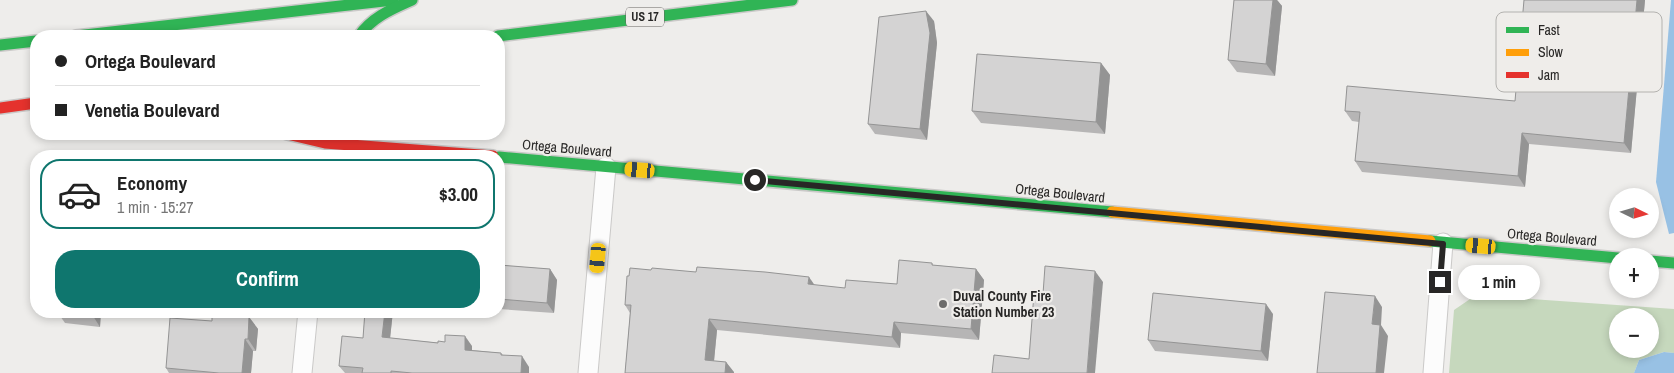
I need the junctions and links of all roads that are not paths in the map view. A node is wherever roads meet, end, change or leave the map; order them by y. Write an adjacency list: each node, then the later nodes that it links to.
1 (393, 0): 4 (main road)
2 (412, 0): 7 (main road)
3 (792, 0): 8 (main road, US 17)
4 (176, 24): 5 (main road); 6 (main road)
5 (126, 30)
6 (191, 30)
7 (363, 30)
8 (505, 35)
9 (30, 42): 10 (main road)
10 (0, 45)
11 (30, 104): 12 (main road)
12 (0, 108)
13 (311, 140): 14 (main road)
14 (325, 144): 15 (main road)
15 (423, 150)
16 (505, 158): 17 (main road, Ortega Boulevard)
17 (606, 167): 18 (main road, Ortega Boulevard); 24 (street)
18 (1443, 244): 19 (main road, Ortega Boulevard); 25 (street)
19 (1609, 257)
20 (1659, 262): 21 (main road)
21 (1674, 263)
22 (307, 318): 23 (street)
23 (302, 373)
24 (588, 373)
25 (1433, 373)

